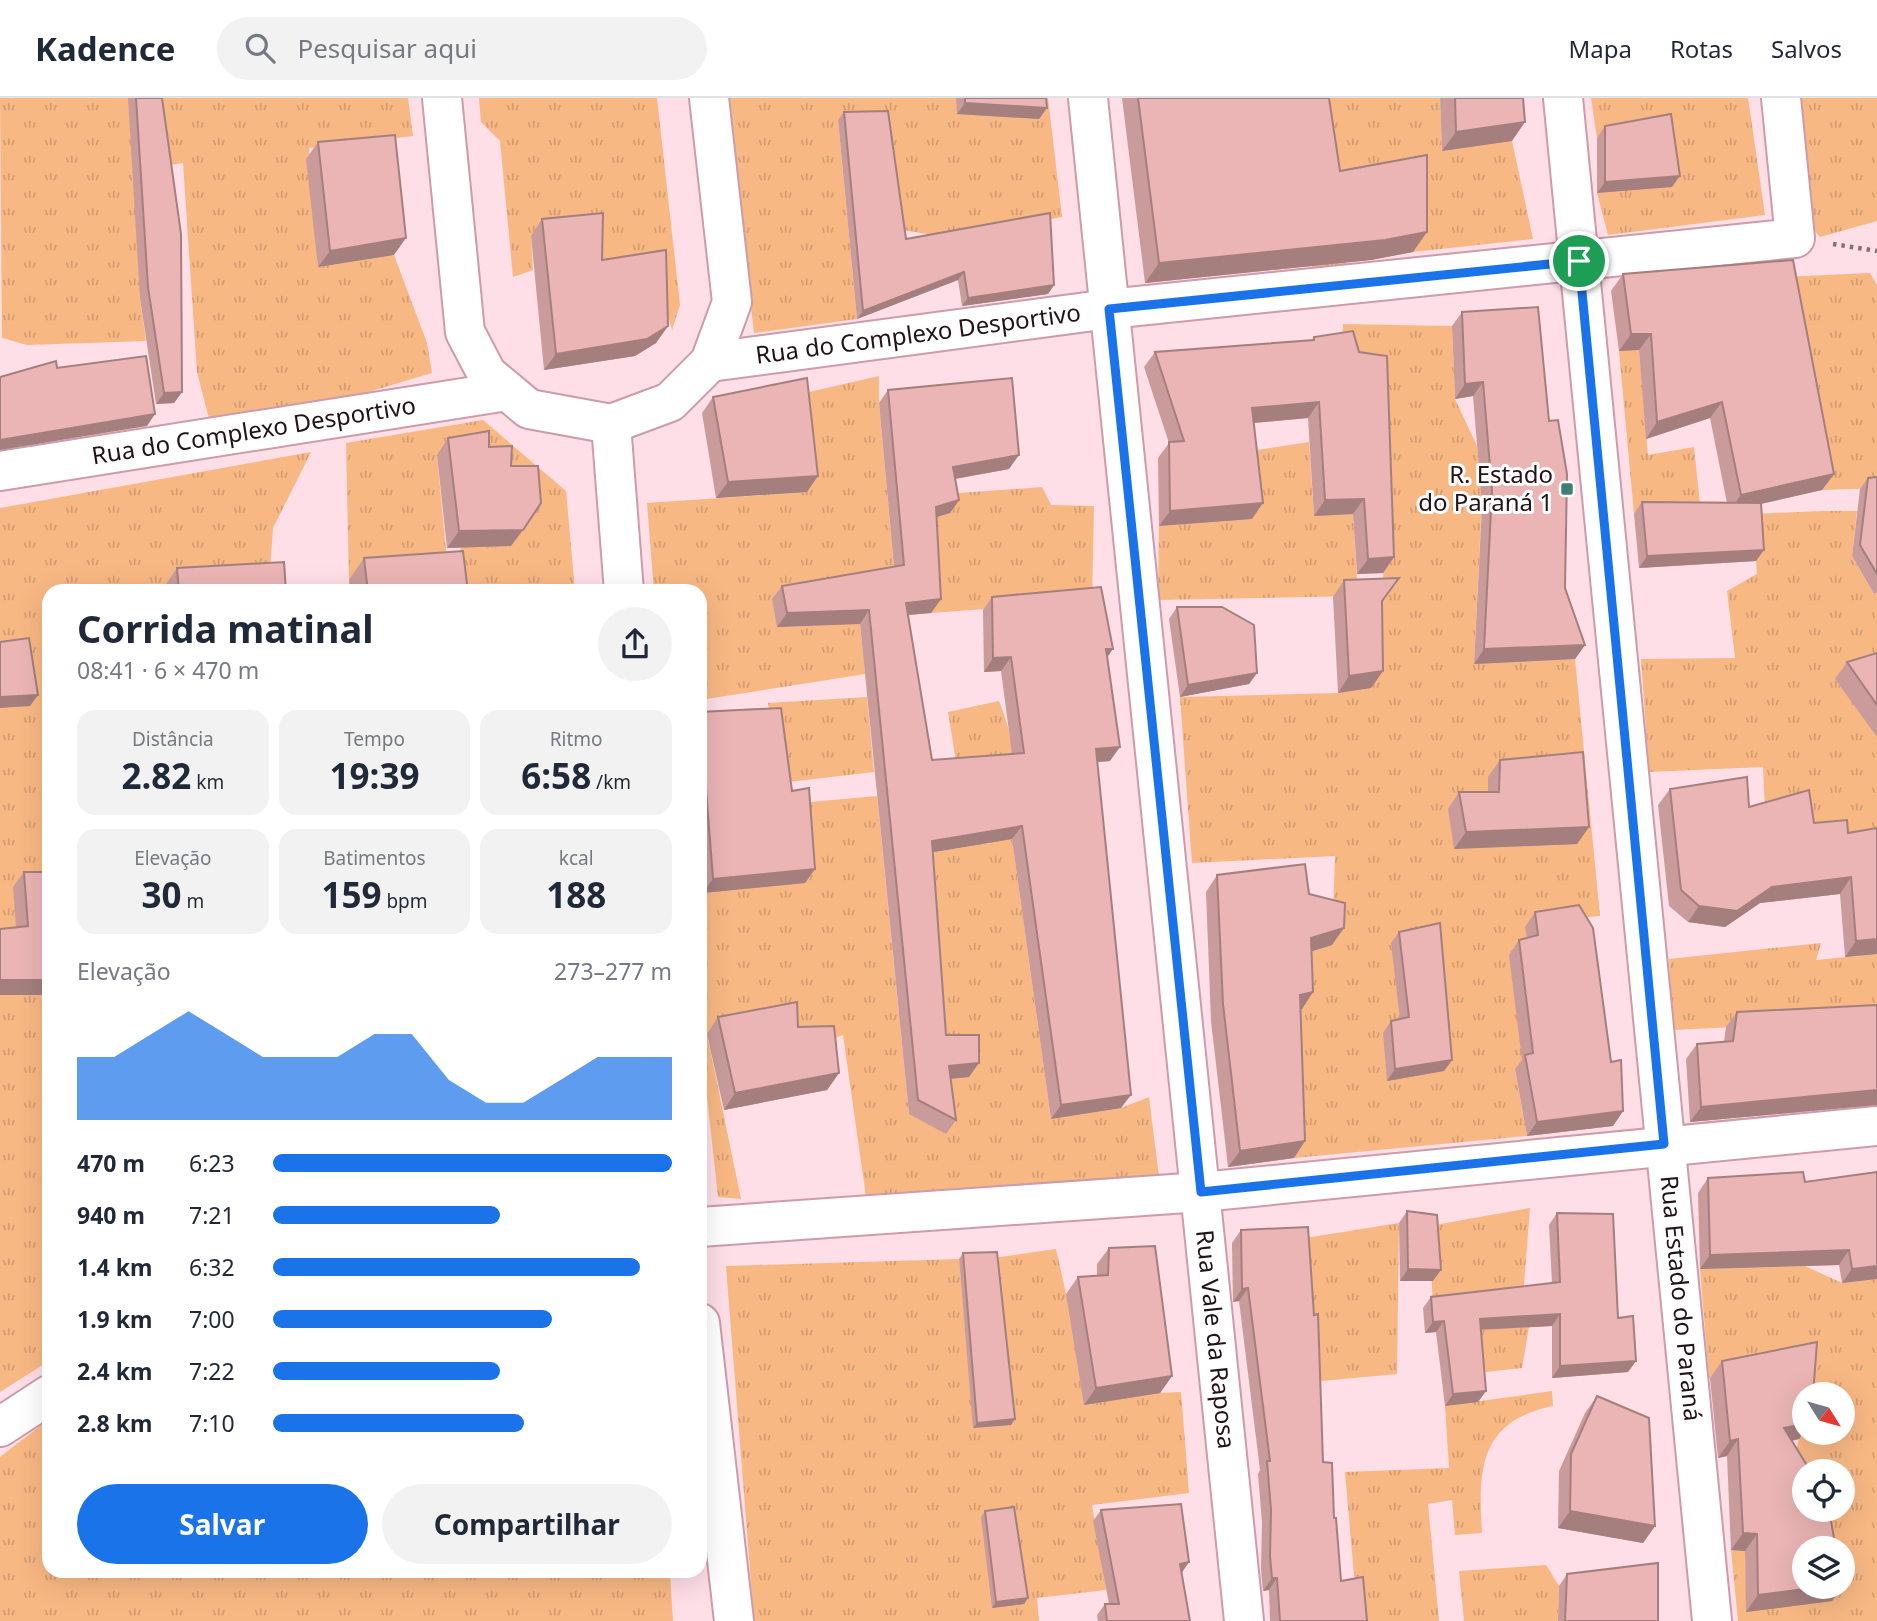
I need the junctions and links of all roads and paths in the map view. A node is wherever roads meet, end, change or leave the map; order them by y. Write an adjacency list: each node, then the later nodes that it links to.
1 (442, 98): 9 (street)
2 (709, 98): 8 (street)
3 (1088, 98): 7 (street, Rua Vale da Raposa)
4 (1563, 98): 6 (street, Rua Estado do Paraná)
5 (1781, 98): 6 (street, Rua do Complexo Desportivo)
6 (1579, 261): 7 (street, Rua do Complexo Desportivo); 14 (street, Rua Estado do Paraná)
7 (1109, 309): 8 (street, Rua do Complexo Desportivo); 15 (street, Rua Vale da Raposa)
8 (710, 362): 10 (street)
9 (507, 391): 10 (street); 11 (street, Rua do Complexo Desportivo)
10 (611, 424): 12 (street)
11 (0, 471)
12 (623, 584)
13 (1877, 1125): 14 (street)
14 (1664, 1144): 15 (street); 22 (street, Rua Estado do Paraná)
15 (1201, 1192): 16 (street); 21 (street, Rua Vale da Raposa)
16 (707, 1227)
17 (707, 1384): 20 (street)
18 (42, 1400): 19 (street)
19 (0, 1427)
20 (734, 1621)
21 (1244, 1621)
22 (1712, 1621)

